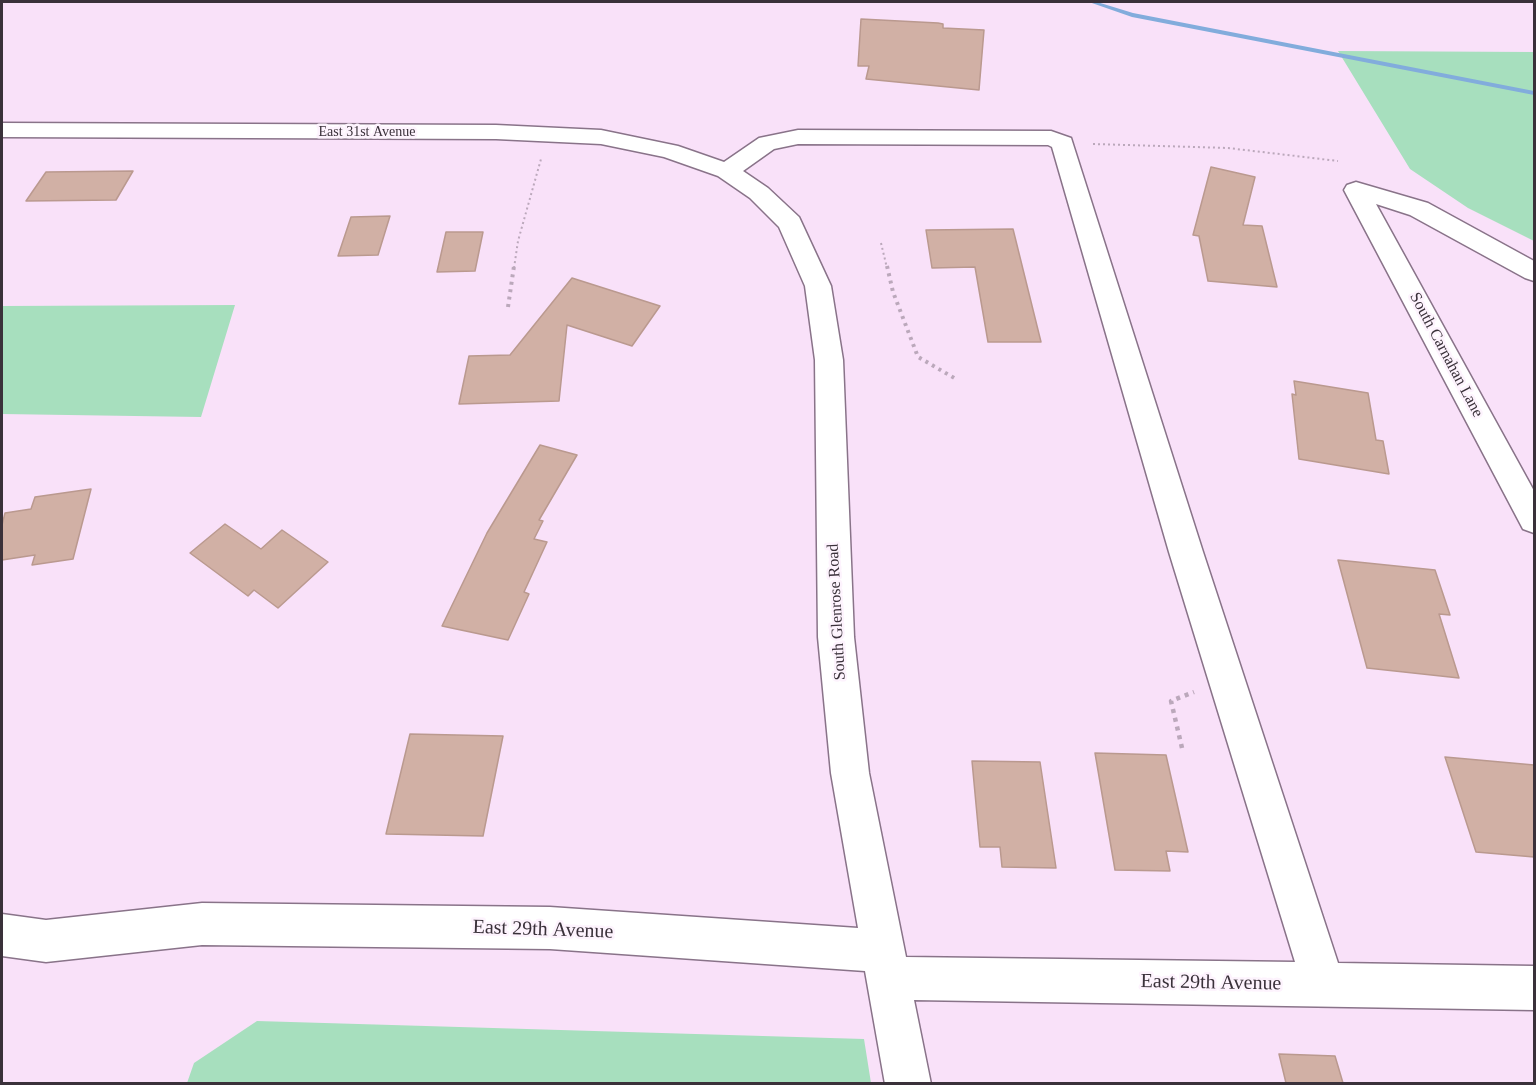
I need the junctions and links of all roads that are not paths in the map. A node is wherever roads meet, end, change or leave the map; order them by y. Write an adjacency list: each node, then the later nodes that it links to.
1 (2, 130): 2 (street, East 31st Avenue)
2 (728, 171): 6 (street, South Glenrose Road); 7 (street)
3 (1534, 273): 4 (street, South Carnahan Lane)
4 (1534, 520)
5 (2, 935): 6 (street, East 29th Avenue)
6 (885, 964): 7 (street, East 29th Avenue); 9 (street, South Glenrose Road)
7 (1323, 984): 8 (street, East 29th Avenue)
8 (1534, 988)
9 (908, 1083)

